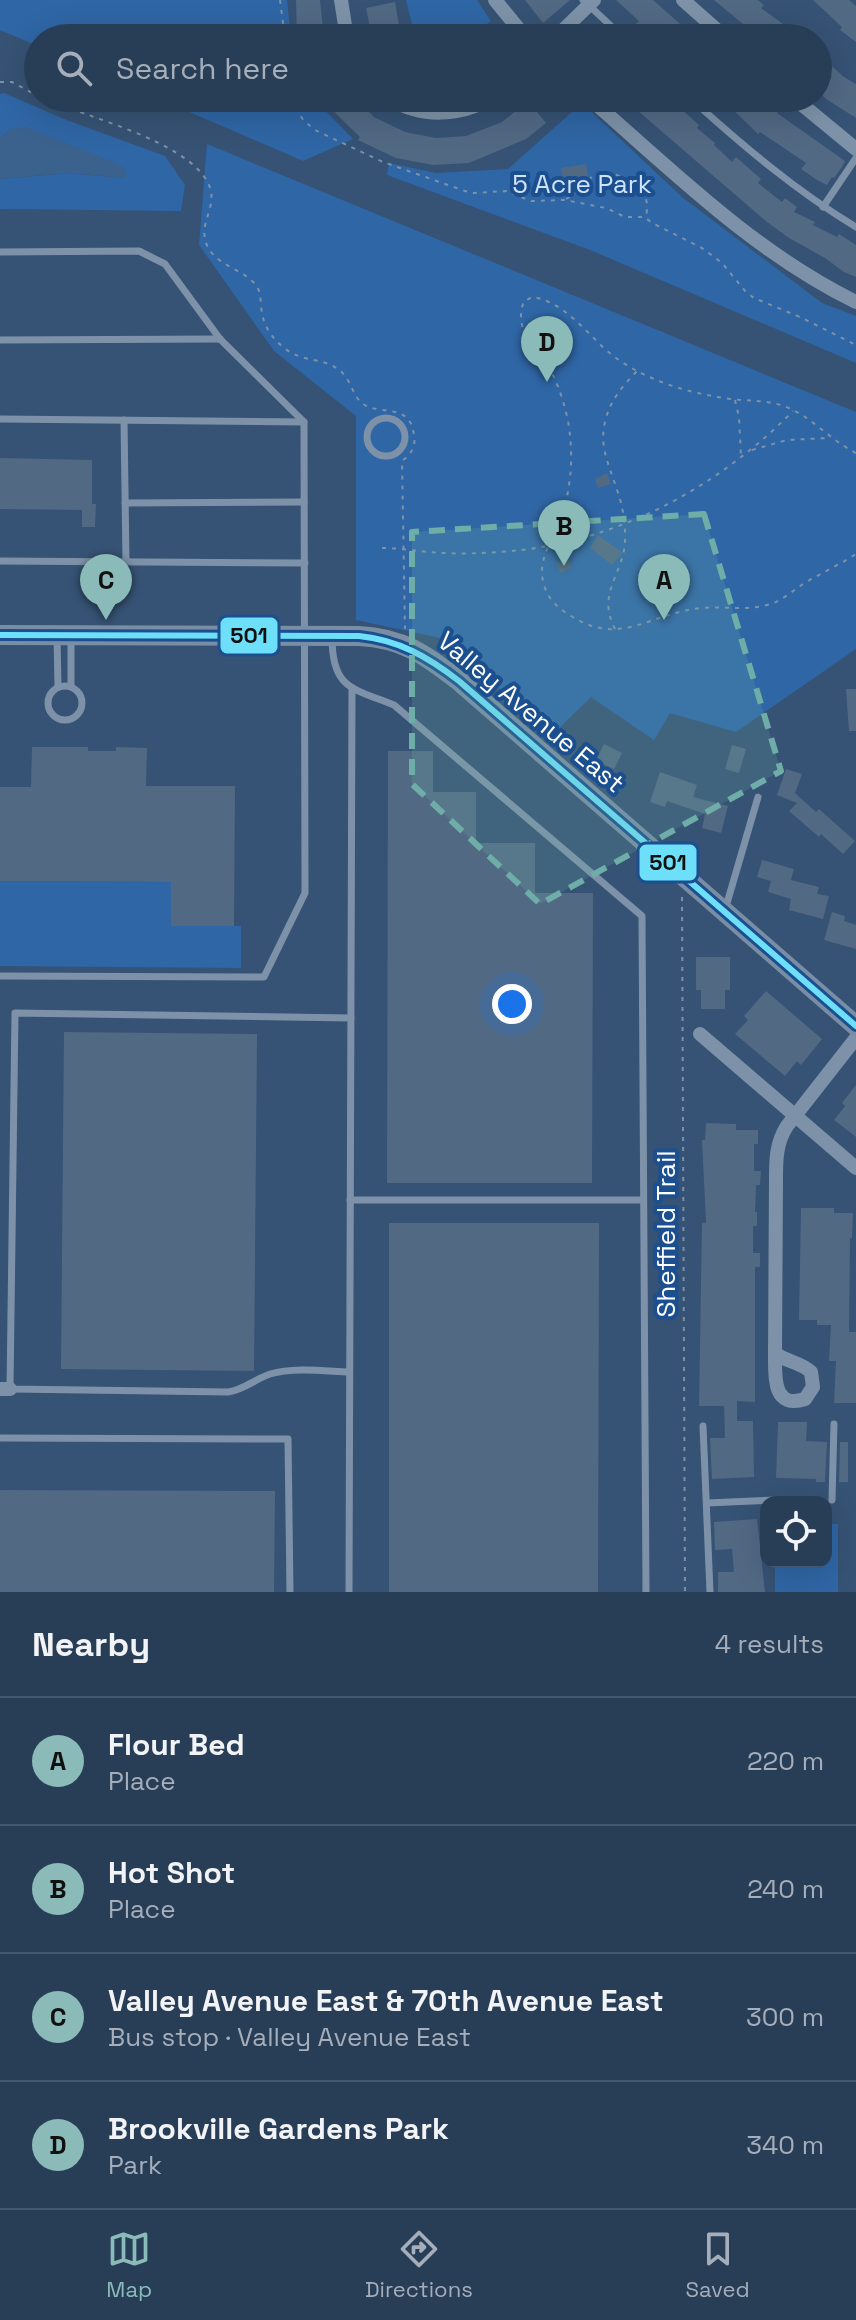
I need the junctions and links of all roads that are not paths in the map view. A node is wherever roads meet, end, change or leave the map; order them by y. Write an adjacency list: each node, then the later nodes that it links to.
1 (341, 0): 5 (street)
2 (495, 0): 6 (street)
3 (683, 0): 9 (street)
4 (589, 2): 7 (street); 8 (lane)
5 (345, 24)
6 (515, 24)
7 (568, 24)
8 (610, 24)
9 (710, 24)
10 (421, 112): 11 (street)
11 (454, 112)
12 (605, 112): 20 (street)
13 (706, 112): 17 (lane)
14 (811, 112): 15 (street)
15 (856, 149)
16 (856, 158): 17 (lane)
17 (823, 207): 18 (lane)
18 (856, 227)
19 (0, 252): 21 (lane)
20 (856, 302)
21 (220, 339): 22 (lane); 25 (lane)
22 (0, 340)
23 (0, 419): 24 (lane)
24 (124, 420): 25 (lane); 28 (lane)
25 (304, 422): 27 (lane)
26 (369, 429): 26 (lane)
27 (304, 502): 28 (lane); 31 (lane)
28 (125, 503): 30 (lane)
29 (0, 561): 30 (lane)
30 (126, 562): 31 (lane)
31 (305, 563): 34 (lane)
32 (0, 635): 33 (main road, Valley Avenue East)
33 (64, 635): 34 (main road, Valley Avenue East); 36 (lane); 37 (lane)
34 (305, 636): 35 (main road, Valley Avenue East); 41 (lane)
35 (332, 637): 38 (lane); 40 (main road, Valley Avenue East)
36 (58, 687): 37 (lane); 37 (lane)
37 (71, 687)
38 (352, 688): 42 (lane); 49 (lane)
39 (758, 797): 40 (lane)
40 (725, 912): 43 (main road, Valley Avenue East)
41 (0, 976)
42 (351, 1018): 48 (lane); 52 (lane)
43 (856, 1026)
44 (700, 1034): 46 (street)
45 (856, 1038): 46 (street)
46 (795, 1116): 47 (street); 50 (street)
47 (856, 1168)
48 (350, 1200): 49 (lane); 51 (lane)
49 (642, 1200): 61 (lane)
50 (775, 1353)
51 (349, 1372): 52 (lane); 60 (lane)
52 (5, 1389)
53 (834, 1424): 56 (lane)
54 (703, 1426): 58 (lane)
55 (0, 1438): 59 (lane)
56 (832, 1500)
57 (760, 1501): 58 (lane)
58 (707, 1503): 62 (lane)
59 (290, 1592)
60 (349, 1592)
61 (646, 1592)
62 (710, 1592)

